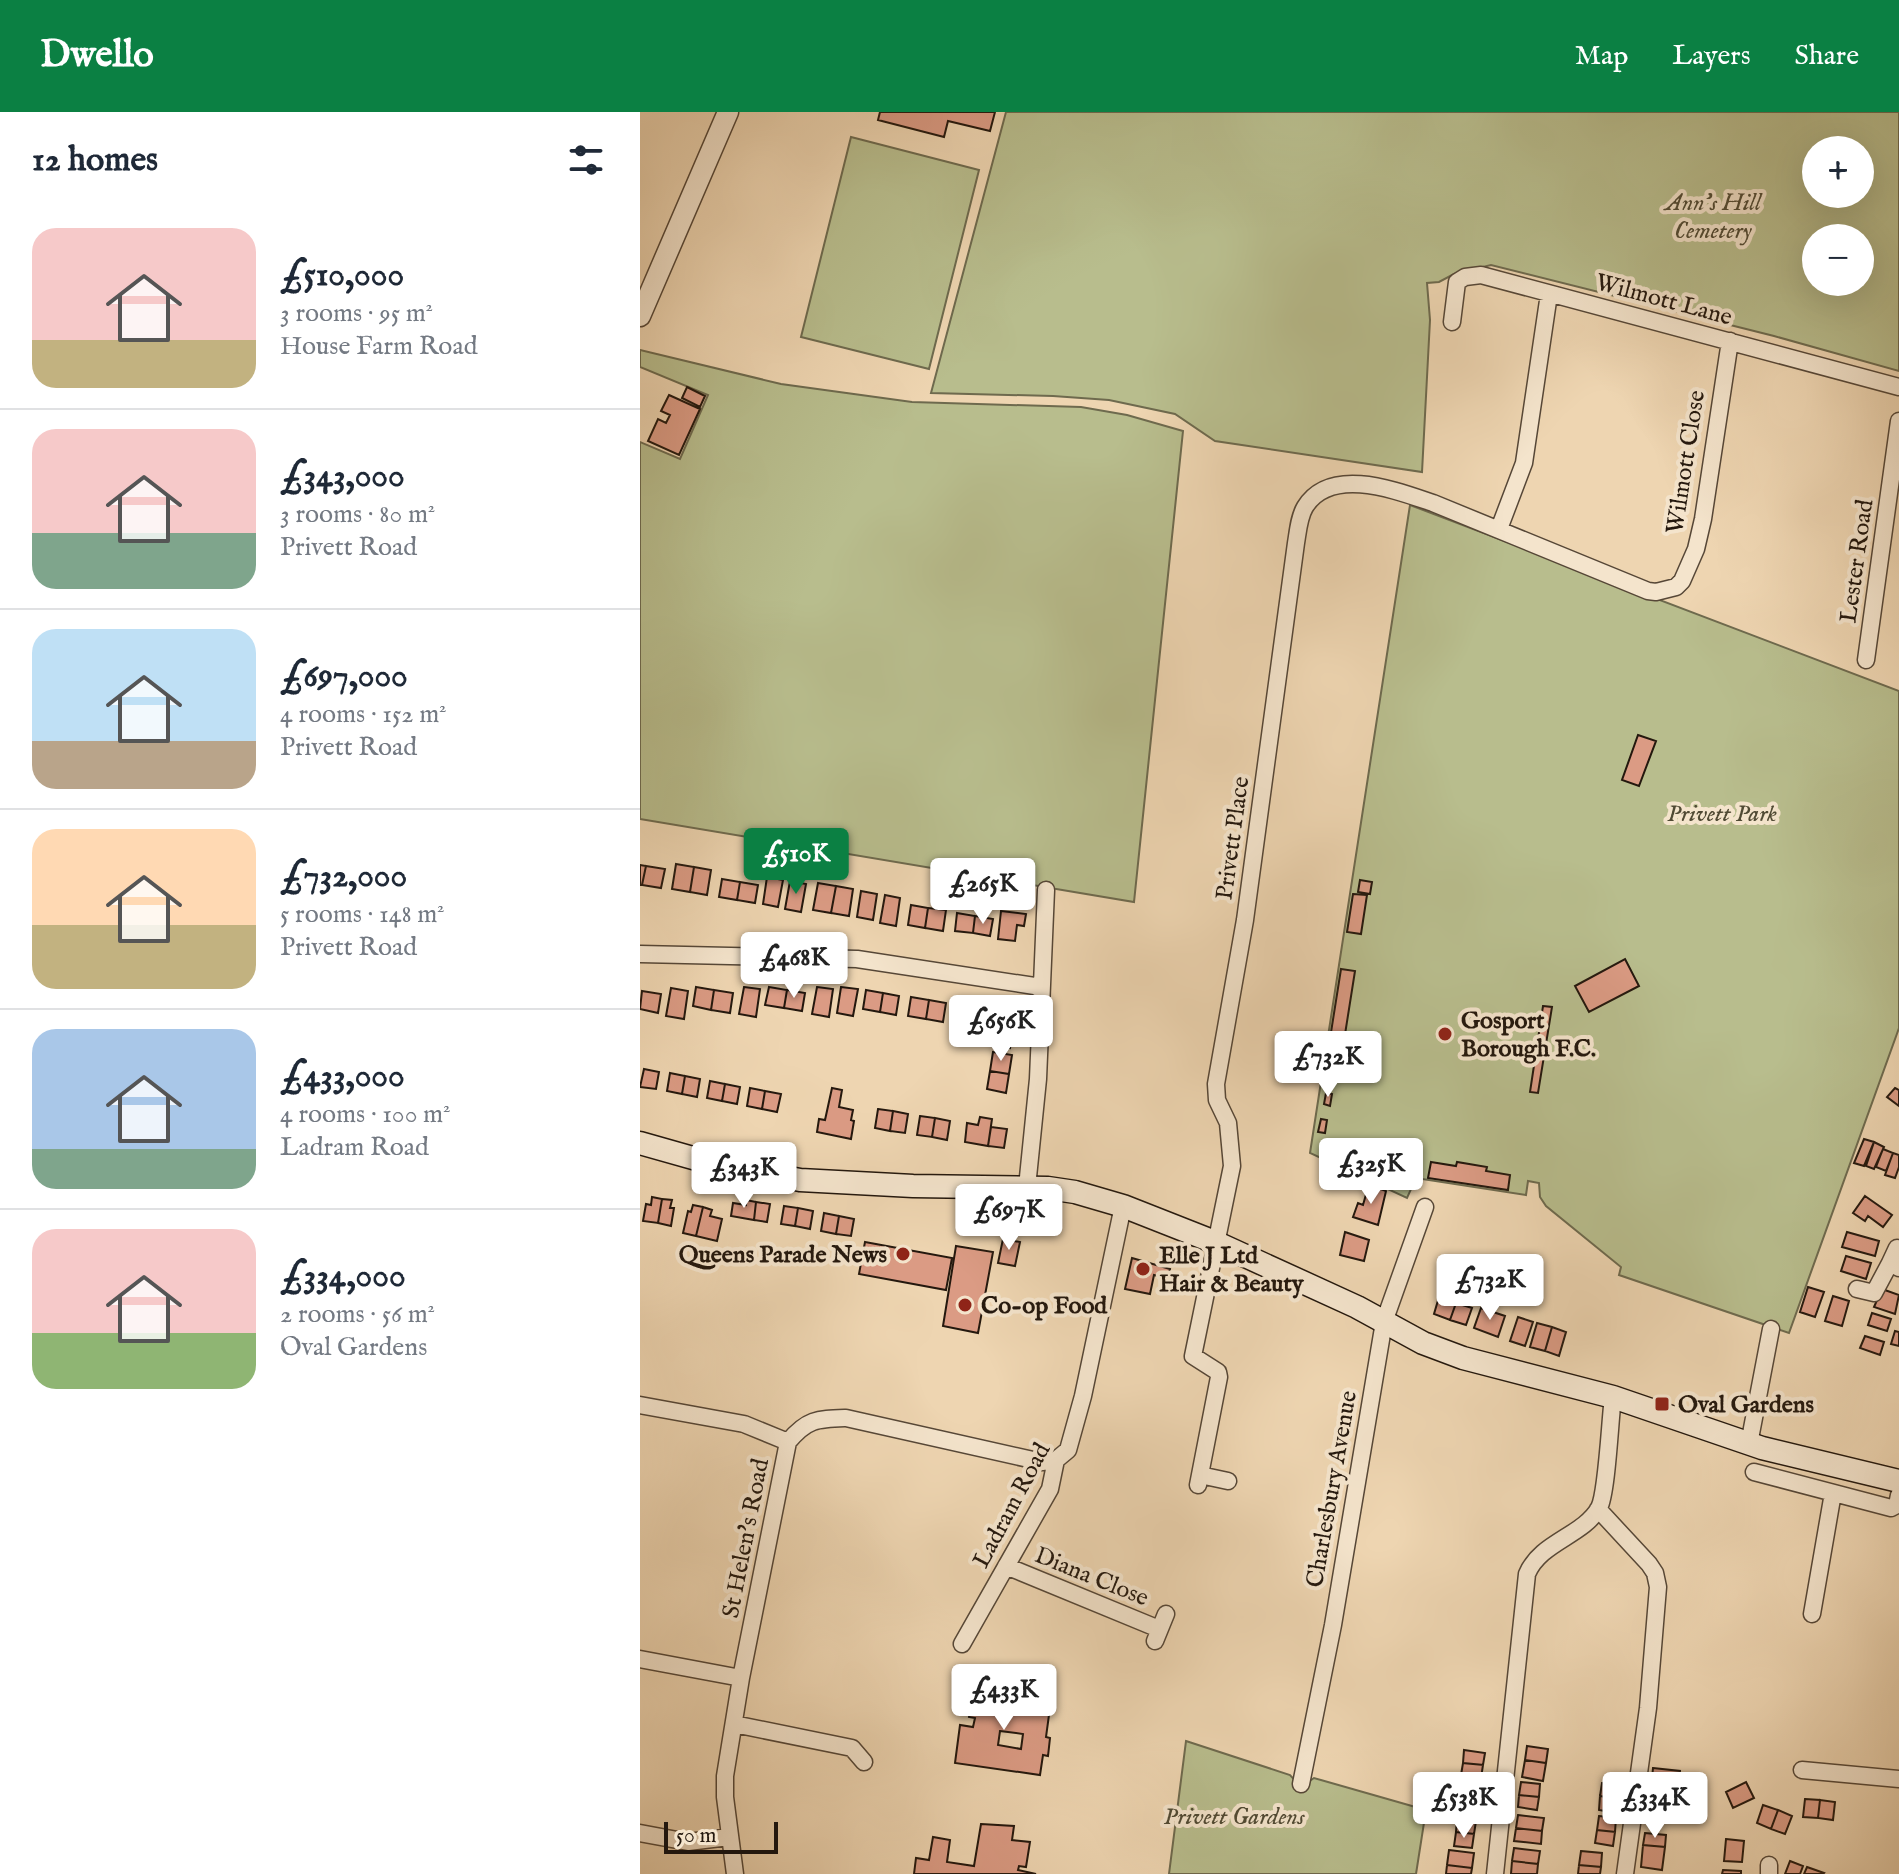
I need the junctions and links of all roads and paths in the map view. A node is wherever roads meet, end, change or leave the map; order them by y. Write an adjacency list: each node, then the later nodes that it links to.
1 (728, 112): 3 (street)
2 (1549, 294): 4 (street, Wilmott Lane); 5 (street, Wilmott Lane); 9 (street)
3 (640, 316)
4 (1452, 322)
5 (1730, 341): 6 (street, Wilmott Lane); 9 (street, Wilmott Close)
6 (1899, 387)
7 (1899, 421): 10 (street, Lester Road)
8 (1367, 486): 9 (street, Wilmott Close); 18 (street, Privett Place)
9 (1499, 529)
10 (1866, 660)
11 (1046, 890): 13 (street)
12 (640, 954): 13 (street)
13 (1041, 987): 15 (street)
14 (640, 1143): 15 (main road)
15 (1027, 1187): 16 (main road)
16 (1123, 1206): 18 (main road); 27 (street, Ladram Road)
17 (1425, 1207): 21 (street, Charlesbury Avenue)
18 (1217, 1243): 21 (main road); 29 (street, Privett Place)
19 (1895, 1260): 20 (street)
20 (1857, 1289)
21 (1384, 1322): 23 (main road); 44 (street, Charlesbury Avenue)
22 (1771, 1329): 26 (street)
23 (1613, 1397): 26 (main road); 33 (street)
24 (640, 1405): 25 (street)
25 (788, 1442): 27 (street, St Helen's Road); 39 (street, St Helen's Road)
26 (1749, 1444): 30 (main road)
27 (1056, 1460): 34 (street, Ladram Road)
28 (1754, 1472): 31 (street)
29 (1228, 1481)
30 (1899, 1481)
31 (1833, 1493): 32 (street); 35 (street)
32 (1899, 1495)
33 (1598, 1509): 48 (street); 49 (street)
34 (1006, 1566): 36 (street, Diana Close); 37 (street, Ladram Road)
35 (1811, 1615)
36 (1160, 1628)
37 (970, 1639)
38 (640, 1659): 39 (street)
39 (741, 1678): 40 (street, St Helen's Road)
40 (734, 1724): 41 (street); 46 (street, St Helen's Road)
41 (864, 1762)
42 (1802, 1770): 43 (street)
43 (1899, 1779)
44 (1301, 1784)
45 (640, 1833): 46 (street)
46 (729, 1837): 47 (street, St Helen's Road)
47 (735, 1874)
48 (1495, 1874)
49 (1625, 1874)

